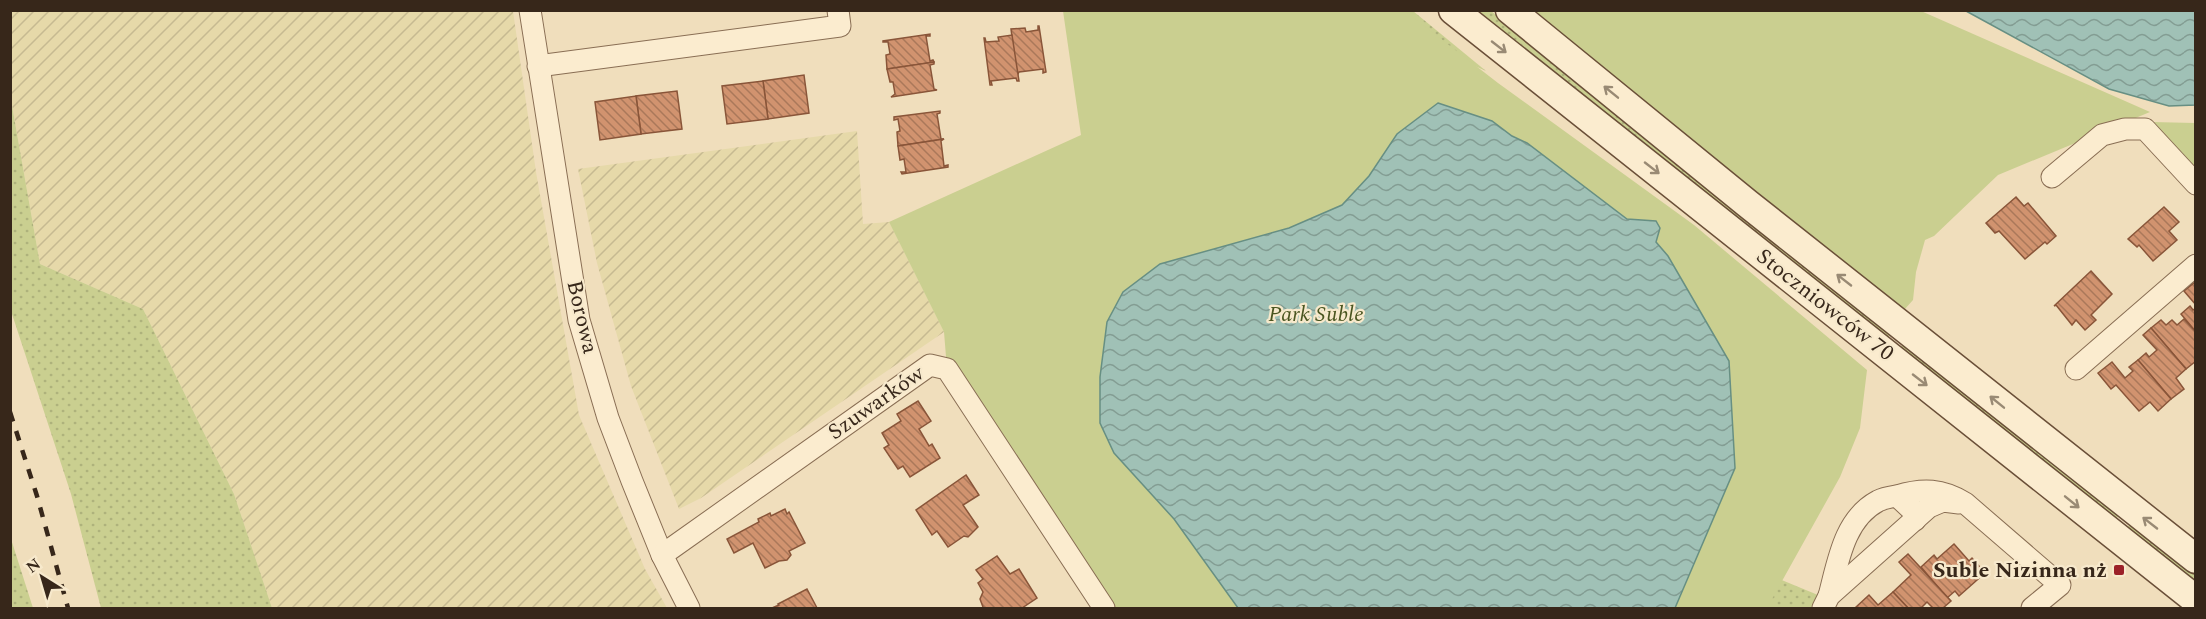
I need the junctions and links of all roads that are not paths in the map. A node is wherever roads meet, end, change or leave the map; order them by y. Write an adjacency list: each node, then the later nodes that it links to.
1 (530, 10): 5 (street, Borowa)
2 (838, 10): 5 (street)
3 (1453, 10): 15 (street, Stoczniowców 70, one-way to 15)
4 (1510, 10): 14 (street, Stoczniowców 70, one-way to 4)
5 (538, 66): 13 (street, Borowa)
6 (2052, 177): 7 (street)
7 (2196, 184)
8 (2196, 265): 9 (street)
9 (2076, 369)
10 (1897, 496): 11 (street); 12 (street); 16 (street)
11 (1965, 503): 12 (street); 19 (street)
12 (1915, 519): 16 (street)
13 (662, 555): 17 (street, Borowa); 18 (street, Szuwarków)
14 (2196, 560)
15 (2196, 600)
16 (1826, 602)
17 (688, 609)
18 (1104, 609)
19 (2032, 609)

